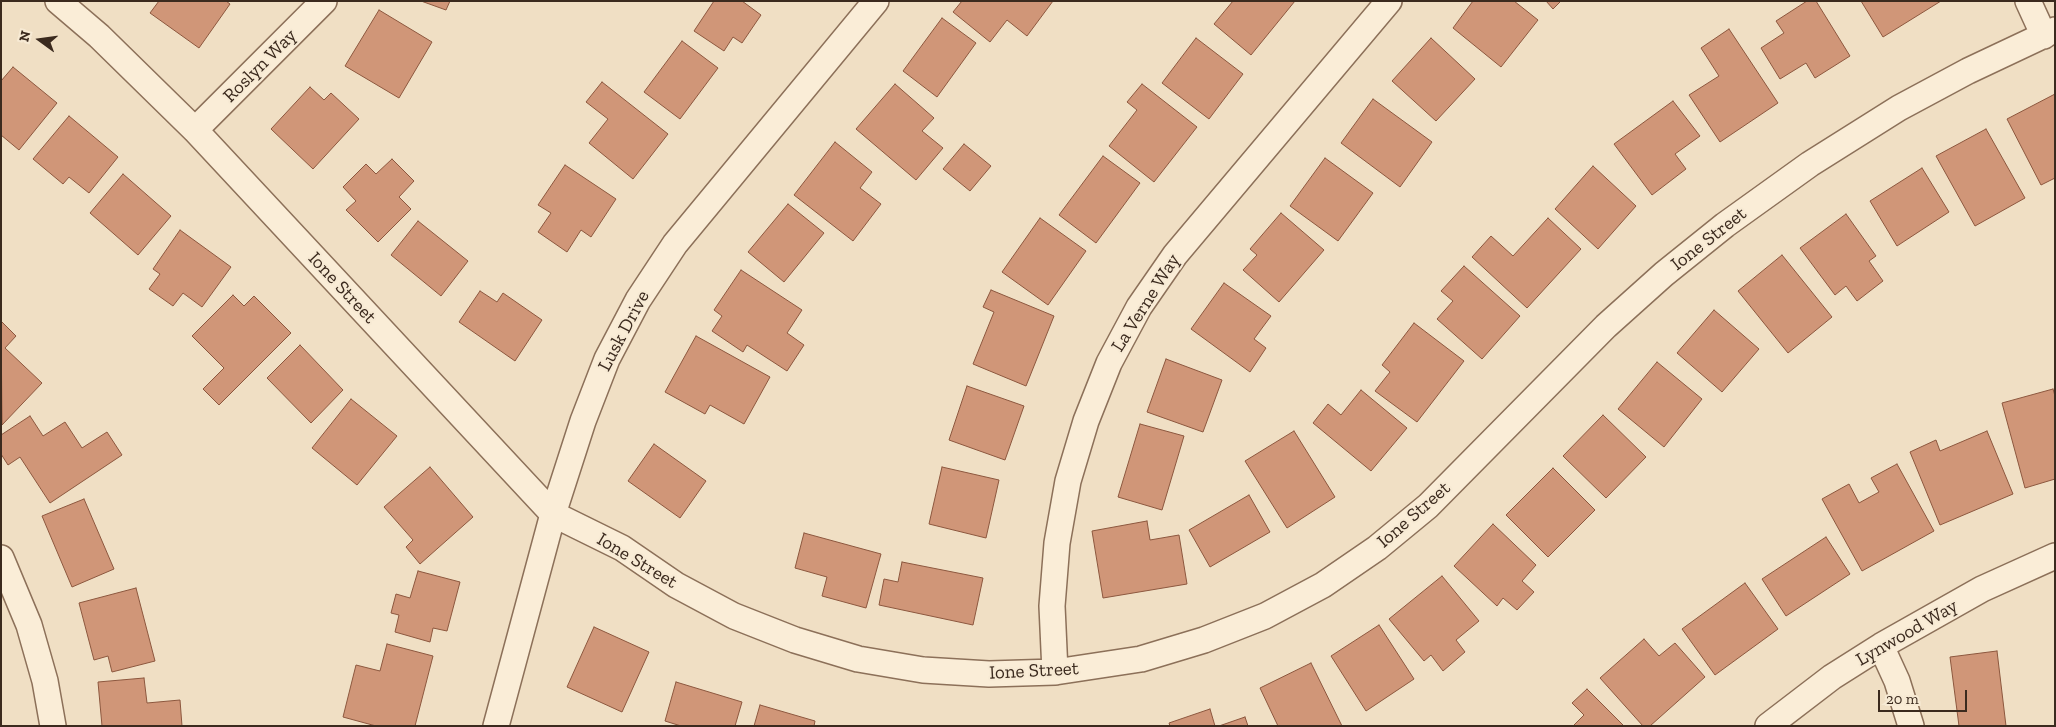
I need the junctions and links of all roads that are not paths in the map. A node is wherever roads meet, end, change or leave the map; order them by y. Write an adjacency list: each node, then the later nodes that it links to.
1 (58, 1): 7 (street, Ione Street)
2 (324, 1): 7 (street, Roslyn Way)
3 (876, 1): 8 (street, Lusk Drive)
4 (1389, 1): 12 (street, La Verne Way)
5 (2028, 1): 6 (street)
6 (2049, 33): 12 (street, Ione Street)
7 (195, 130): 8 (street, Ione Street)
8 (553, 514): 12 (street, Ione Street); 14 (street, Lusk Drive)
9 (2055, 556): 11 (street, Lynwood Way)
10 (1, 558): 13 (street)
11 (1882, 646): 15 (street, Lynwood Way); 16 (street)
12 (1055, 672)
13 (53, 726)
14 (496, 726)
15 (1768, 726)
16 (1910, 726)

